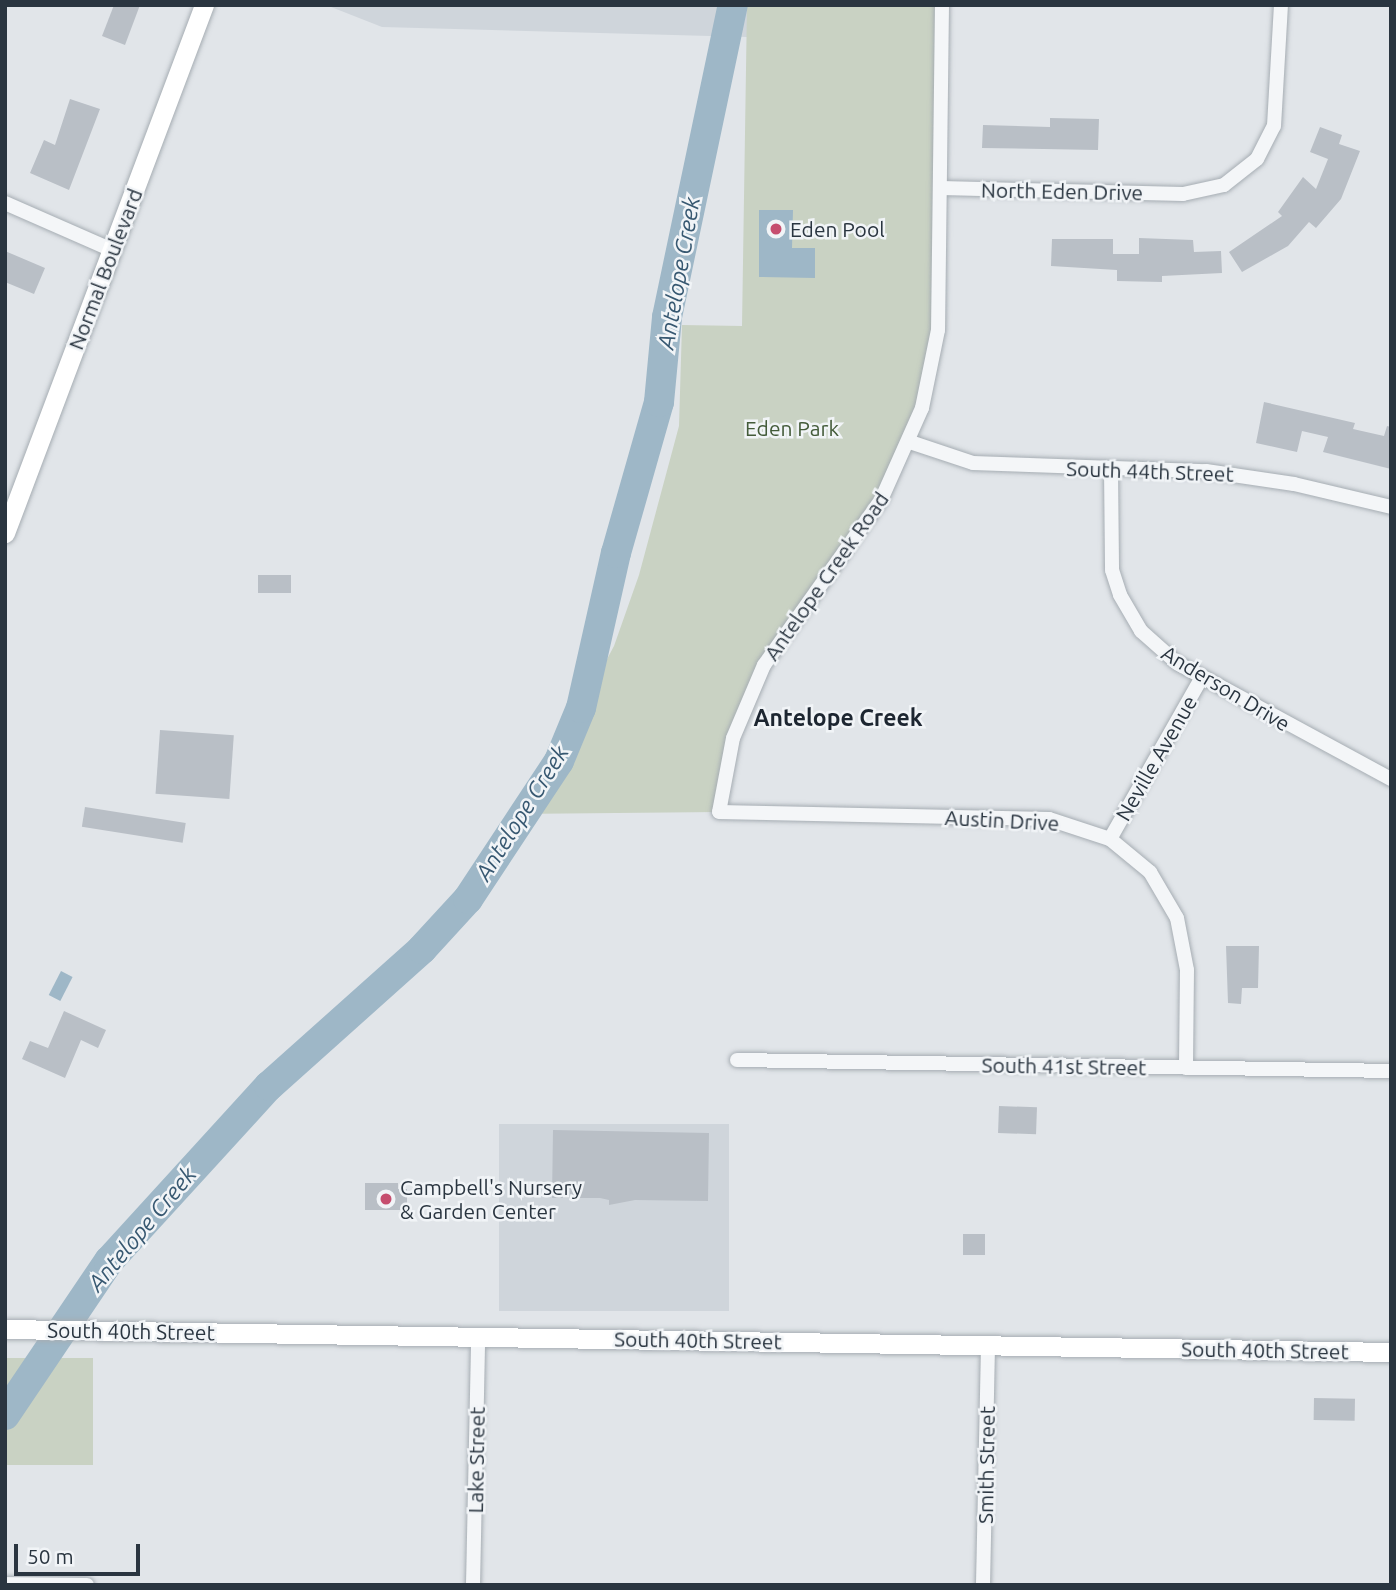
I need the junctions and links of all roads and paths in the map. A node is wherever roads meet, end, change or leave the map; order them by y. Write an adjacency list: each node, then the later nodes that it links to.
1 (204, 5): 6 (main road, Normal Boulevard)
2 (942, 5): 4 (street, Antelope Creek Road)
3 (1281, 5): 4 (street, North Eden Drive)
4 (941, 188): 7 (street, Antelope Creek Road)
5 (5, 203): 6 (street)
6 (112, 250): 10 (main road, Normal Boulevard)
7 (910, 442): 8 (street, South 44th Street); 13 (street, Antelope Creek Road)
8 (1111, 468): 9 (street, South 44th Street); 11 (street, Anderson Drive)
9 (1391, 507)
10 (5, 533)
11 (1202, 677): 12 (street, Anderson Drive); 14 (street, Neville Avenue)
12 (1391, 779)
13 (719, 812): 14 (street, Austin Drive)
14 (1110, 839): 16 (street, Austin Drive)
15 (737, 1060): 16 (street, South 41st Street)
16 (1186, 1068): 17 (street, South 41st Street)
17 (1391, 1071)
18 (5, 1329): 19 (main road, South 40th Street)
19 (478, 1336): 20 (main road, South 40th Street); 24 (street, Lake Street)
20 (988, 1345): 21 (main road, South 40th Street); 25 (street, Smith Street)
21 (1391, 1352)
22 (5, 1584): 23 (street)
23 (87, 1585)
24 (473, 1585)
25 (983, 1585)

